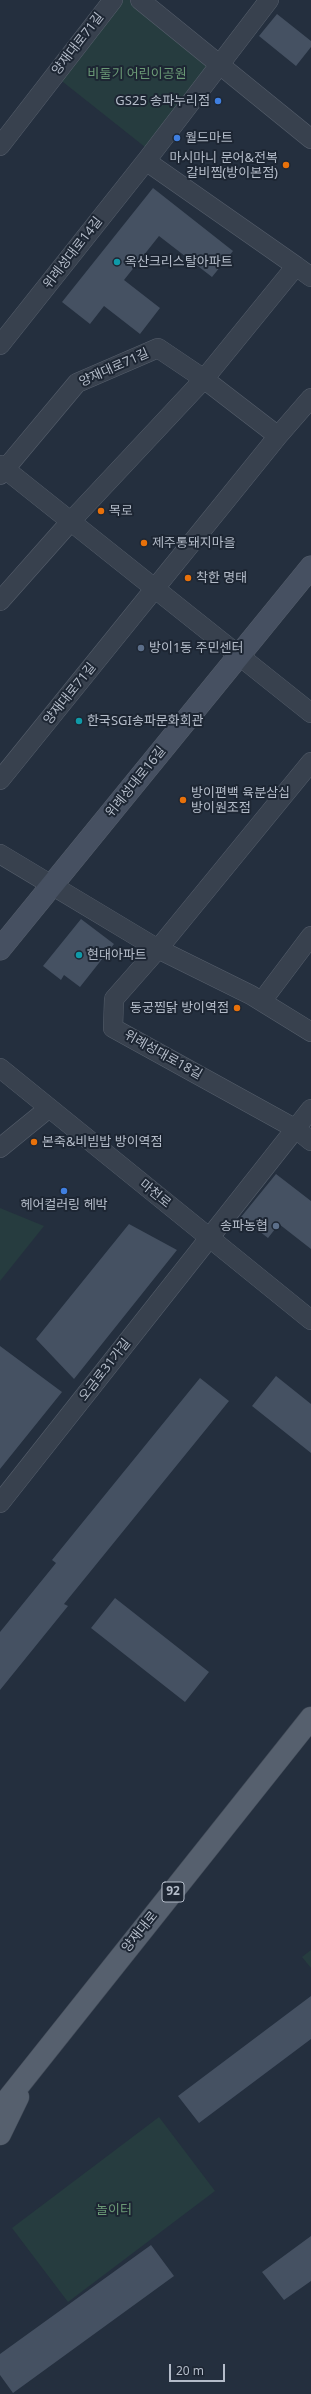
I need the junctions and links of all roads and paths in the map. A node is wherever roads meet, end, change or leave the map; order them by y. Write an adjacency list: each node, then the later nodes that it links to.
1 (113, 0): 6 (street, 양재대로71길)
2 (140, 0): 4 (street)
3 (270, 0): 4 (street, 위례성대로14길)
4 (220, 65): 5 (street); 7 (street, 위례성대로14길)
5 (311, 139)
6 (0, 146)
7 (146, 160): 8 (street); 10 (street, 위례성대로14길)
8 (296, 266): 9 (street); 11 (street)
9 (311, 278)
10 (0, 345)
11 (204, 379): 13 (street, 양재대로71길); 14 (street, 양재대로71길); 15 (street)
12 (311, 398): 13 (street, 양재대로71길)
13 (278, 436): 17 (street, 양재대로71길)
14 (2, 470): 15 (street, 양재대로71길)
15 (71, 521): 17 (street, 양재대로71길); 18 (street)
16 (311, 567): 19 (street, 위례성대로16길)
17 (155, 588): 19 (street, 양재대로71길); 22 (street, 양재대로71길)
18 (0, 601)
19 (238, 654): 20 (street, 양재대로71길); 24 (street, 위례성대로16길)
20 (311, 712)
21 (311, 762): 27 (street)
22 (0, 780)
23 (0, 854): 24 (street)
24 (52, 886): 26 (street, 위례성대로16길); 27 (street)
25 (311, 936): 28 (street)
26 (0, 949)
27 (158, 949): 28 (street); 33 (street, 위례성대로18길)
28 (262, 1001): 29 (street)
29 (311, 1032)
30 (0, 1068): 31 (street, 마천로)
31 (49, 1108): 35 (street); 36 (street, 마천로)
32 (311, 1110): 33 (street)
33 (296, 1129): 34 (street, 위례성대로18길); 36 (street)
34 (311, 1141)
35 (0, 1148)
36 (210, 1238): 37 (street, 마천로); 38 (street, 오금로31가길)
37 (311, 1320)
38 (0, 1503)
39 (311, 1718): 40 (main road, 양재대로 / 92)
40 (34, 2066): 41 (main road, 양재대로 / 92); 42 (main road)
41 (0, 2109)
42 (0, 2134)

